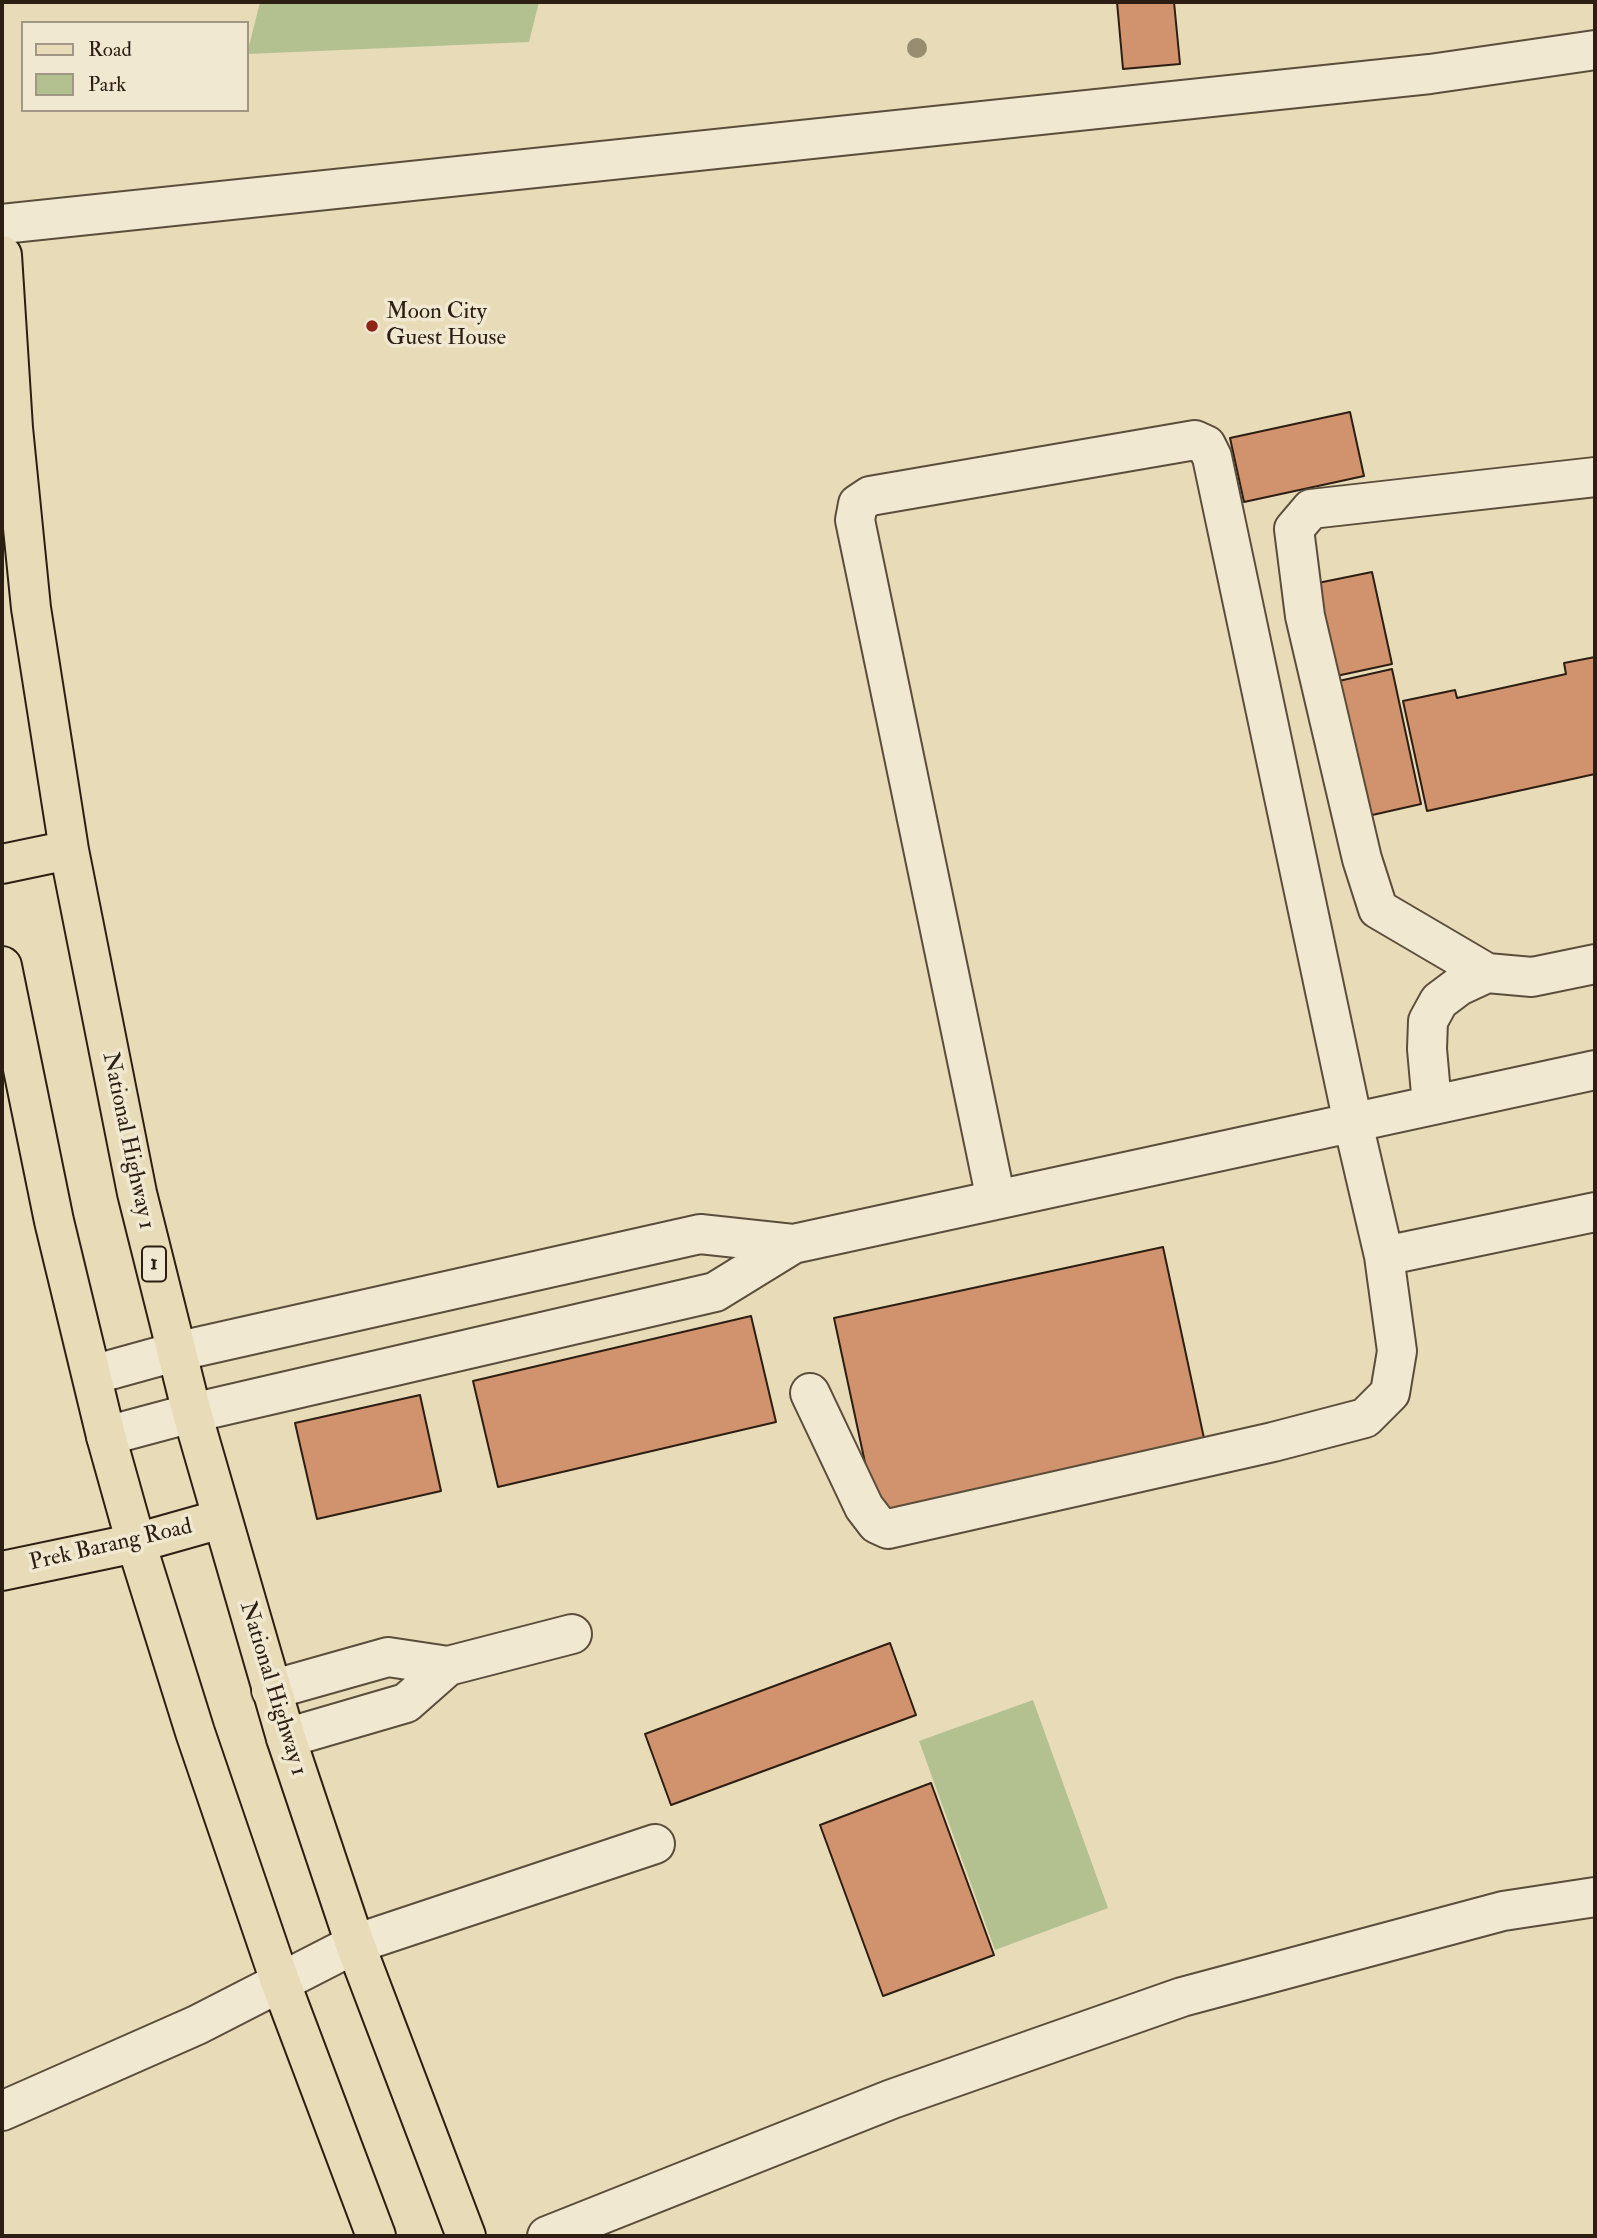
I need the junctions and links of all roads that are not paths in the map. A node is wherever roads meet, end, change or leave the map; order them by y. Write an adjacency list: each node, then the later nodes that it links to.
1 (1595, 50): 2 (street)
2 (2, 224)
3 (2, 255): 5 (main road, National Highway 1 / 1)
4 (1595, 477): 9 (street)
5 (69, 850): 6 (main road); 17 (main road, National Highway 1 / 1)
6 (2, 864)
7 (1595, 964): 9 (street)
8 (2, 966): 18 (main road)
9 (1487, 973): 11 (street)
10 (1595, 1070): 11 (street)
11 (1432, 1105): 12 (street)
12 (1353, 1123): 13 (street); 13 (street); 16 (street)
13 (996, 1200): 15 (street)
14 (1595, 1212): 16 (street)
15 (793, 1244): 17 (street); 20 (street)
16 (1384, 1256): 19 (street)
17 (175, 1352): 18 (street); 20 (main road, National Highway 1 / 1)
18 (92, 1376): 21 (main road)
19 (810, 1393)
20 (192, 1413): 21 (street); 22 (main road, National Highway 1 / 1)
21 (106, 1436): 23 (main road)
22 (221, 1519): 23 (main road, Prek Barang Road); 27 (main road, National Highway 1 / 1)
23 (136, 1543): 24 (main road, Prek Barang Road); 32 (main road)
24 (2, 1571)
25 (572, 1634): 26 (street)
26 (448, 1666): 27 (street); 28 (street)
27 (271, 1689): 28 (main road, National Highway 1 / 1)
28 (286, 1738): 31 (main road, National Highway 1 / 1)
29 (655, 1844): 31 (street)
30 (1595, 1897): 36 (street)
31 (355, 1944): 32 (street); 35 (main road, National Highway 1 / 1)
32 (280, 1981): 33 (street); 34 (main road)
33 (2, 2111)
34 (376, 2236)
35 (466, 2236)
36 (547, 2236)

